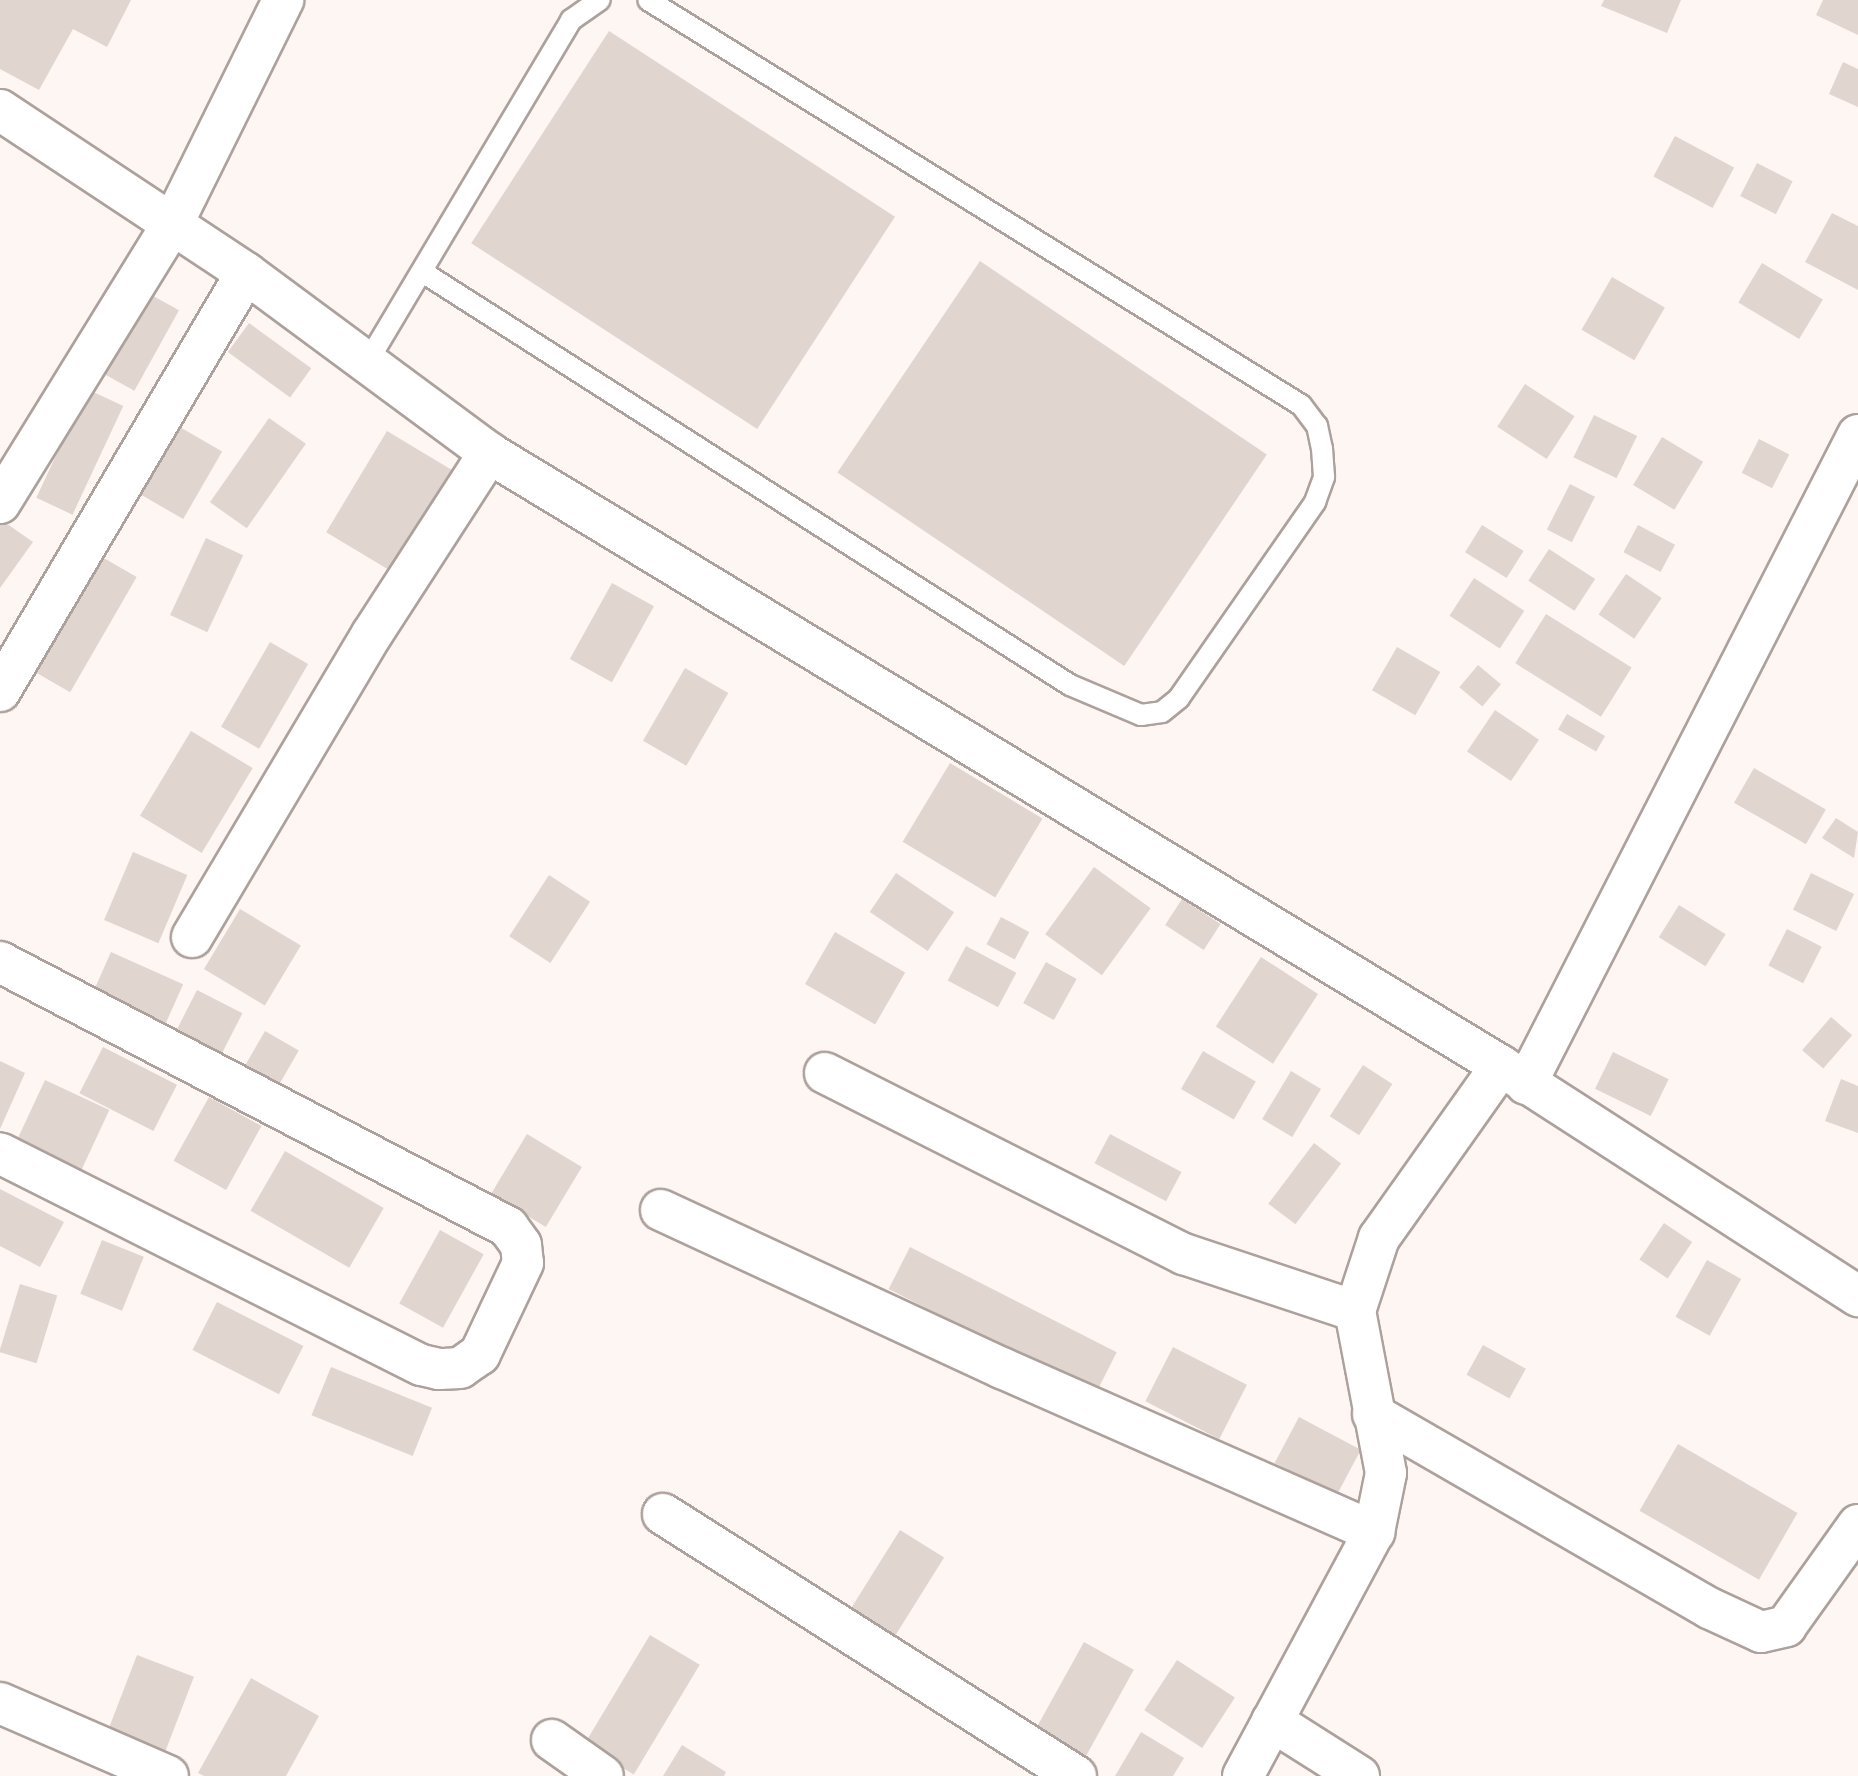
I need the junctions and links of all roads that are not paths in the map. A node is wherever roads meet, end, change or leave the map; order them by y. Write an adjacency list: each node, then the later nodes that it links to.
1 (283, 0): 5 (street)
2 (600, 0): 7 (lane)
3 (648, 0): 7 (lane)
4 (0, 110): 5 (street)
5 (173, 223): 6 (street); 11 (street)
6 (246, 273): 8 (street); 12 (street)
7 (424, 273): 8 (lane)
8 (365, 366): 10 (street)
9 (1858, 435): 16 (street)
10 (489, 453): 13 (street); 16 (street)
11 (0, 503)
12 (0, 691)
13 (192, 937)
14 (0, 962): 17 (street)
15 (825, 1073): 20 (street)
16 (1514, 1075): 19 (street); 20 (street)
17 (0, 1153)
18 (661, 1210): 24 (street)
19 (1858, 1296)
20 (1355, 1311): 21 (street)
21 (1373, 1414): 23 (street); 24 (street)
22 (663, 1514): 30 (street)
23 (1858, 1525)
24 (1374, 1532): 26 (street)
25 (0, 1703): 28 (street)
26 (1272, 1721): 31 (street); 32 (street)
27 (552, 1740): 29 (street)
28 (168, 1776)
29 (603, 1776)
30 (1076, 1776)
31 (1243, 1776)
32 (1359, 1776)

